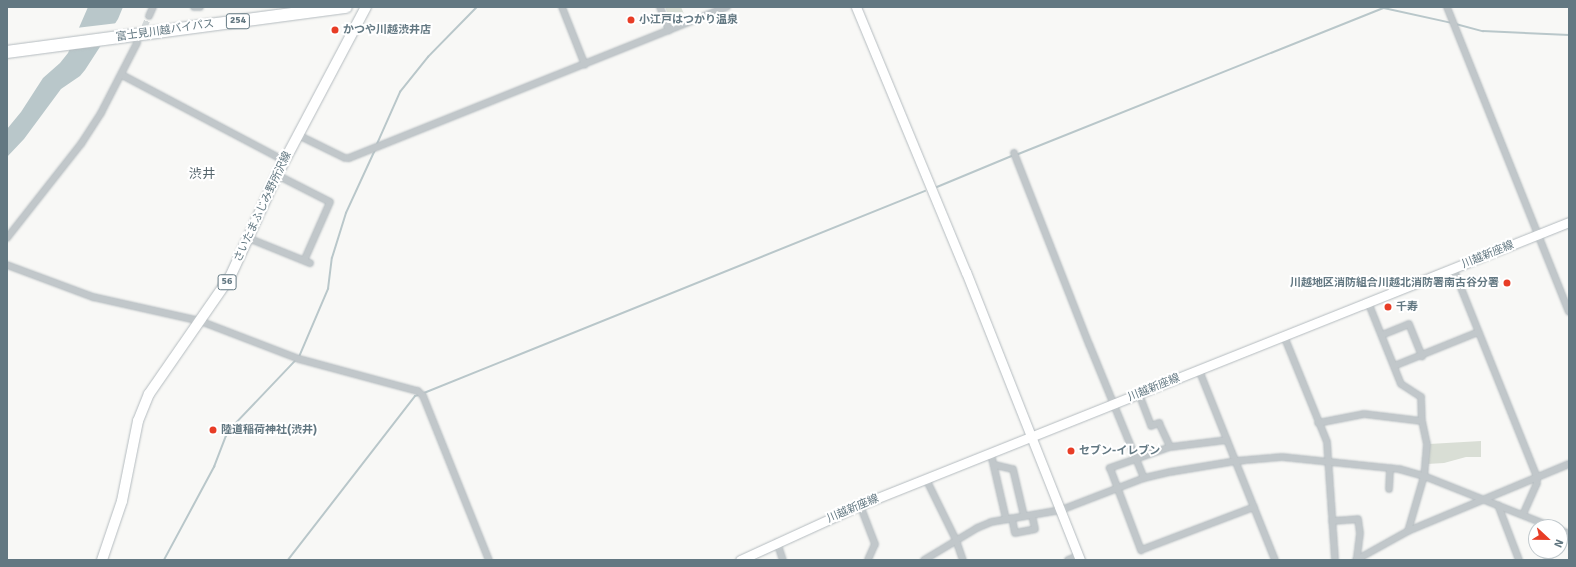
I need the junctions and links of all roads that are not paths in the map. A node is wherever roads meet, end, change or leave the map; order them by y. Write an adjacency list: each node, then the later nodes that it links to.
1 (153, 7): 12 (street)
2 (194, 7): 3 (street)
3 (200, 7)
4 (280, 7): 14 (highway, 富士見川越バイパス / 254)
5 (346, 7): 14 (highway, 富士見川越バイパス / 254)
6 (366, 7): 20 (main road, さいたまふじみ野所沢線 / 56)
7 (562, 7): 18 (street)
8 (660, 7): 13 (street)
9 (727, 7): 13 (street)
10 (856, 7): 43 (main road)
11 (1447, 7): 25 (street)
12 (149, 16)
13 (669, 30): 18 (street)
14 (134, 36): 15 (highway, 富士見川越バイパス / 254); 19 (street)
15 (53, 42): 16 (highway, 富士見川越バイパス / 254); 17 (highway, 富士見川越バイパス / 254)
16 (7, 45)
17 (7, 52)
18 (585, 65): 20 (street)
19 (122, 75): 22 (street); 26 (street)
20 (298, 134): 22 (main road, さいたまふじみ野所沢線 / 56)
21 (1014, 152): 40 (street)
22 (285, 161): 23 (main road, さいたまふじみ野所沢線 / 56)
23 (277, 175): 27 (main road, さいたまふじみ野所沢線 / 56); 27 (street)
24 (1569, 222): 25 (main road, 川越新座線)
25 (1538, 234): 29 (main road, 川越新座線); 31 (street)
26 (7, 238)
27 (248, 238): 32 (main road, さいたまふじみ野所沢線 / 56)
28 (7, 266): 32 (street)
29 (1453, 268): 30 (main road, 川越新座線); 33 (street)
30 (1368, 302): 34 (street); 35 (main road, 川越新座線)
31 (1569, 312)
32 (200, 321): 74 (main road, さいたまふじみ野所沢線 / 56); 75 (street)
33 (1478, 332): 36 (street); 55 (street)
34 (1382, 335): 36 (street); 37 (street)
35 (1284, 336): 38 (main road, 川越新座線); 42 (street)
36 (1422, 356): 37 (street)
37 (1394, 366): 41 (street)
38 (1200, 370): 39 (main road, 川越新座線); 44 (street)
39 (1138, 394): 40 (main road, 川越新座線); 45 (street)
40 (1115, 404): 43 (main road, 川越新座線); 47 (street)
41 (1422, 421): 42 (street); 53 (street)
42 (1318, 423): 48 (street)
43 (1032, 437): 46 (main road, 川越新座線); 63 (main road)
44 (1227, 440): 45 (street); 49 (street)
45 (1170, 447): 47 (street)
46 (991, 454): 51 (street); 56 (main road, 川越新座線)
47 (1137, 459): 54 (street); 57 (street)
48 (1327, 460): 49 (street); 52 (street); 69 (street)
49 (1236, 461): 54 (street); 62 (street)
50 (1569, 464): 55 (street)
51 (995, 466): 66 (street); 67 (street)
52 (1390, 468): 53 (street); 58 (street)
53 (1424, 476): 59 (street); 70 (street)
54 (1144, 478): 57 (street)
55 (1537, 478): 59 (street); 65 (street)
56 (926, 479): 60 (main road, 川越新座線); 71 (street)
57 (1118, 488): 62 (street); 63 (street)
58 (1389, 489)
59 (1485, 500): 61 (street); 70 (street)
60 (860, 505): 72 (main road, 川越新座線); 78 (street)
61 (1498, 505): 65 (street); 85 (street)
62 (1254, 507): 82 (street)
63 (1061, 510): 64 (street); 73 (main road)
64 (1032, 515): 66 (street); 67 (street)
65 (1523, 515): 68 (street)
66 (1024, 516): 67 (street)
67 (1009, 519): 71 (street)
68 (1533, 519)
69 (1332, 521): 83 (street); 84 (street)
70 (1408, 530): 84 (street)
71 (956, 540): 79 (street); 80 (street)
72 (777, 542): 76 (main road, 川越新座線); 77 (street)
73 (1079, 558): 81 (street)
74 (102, 560)
75 (488, 560)
76 (740, 560)
77 (783, 560)
78 (868, 560)
79 (924, 560)
80 (963, 560)
81 (1068, 560)
82 (1275, 560)
83 (1335, 560)
84 (1356, 560)
85 (1519, 560)

